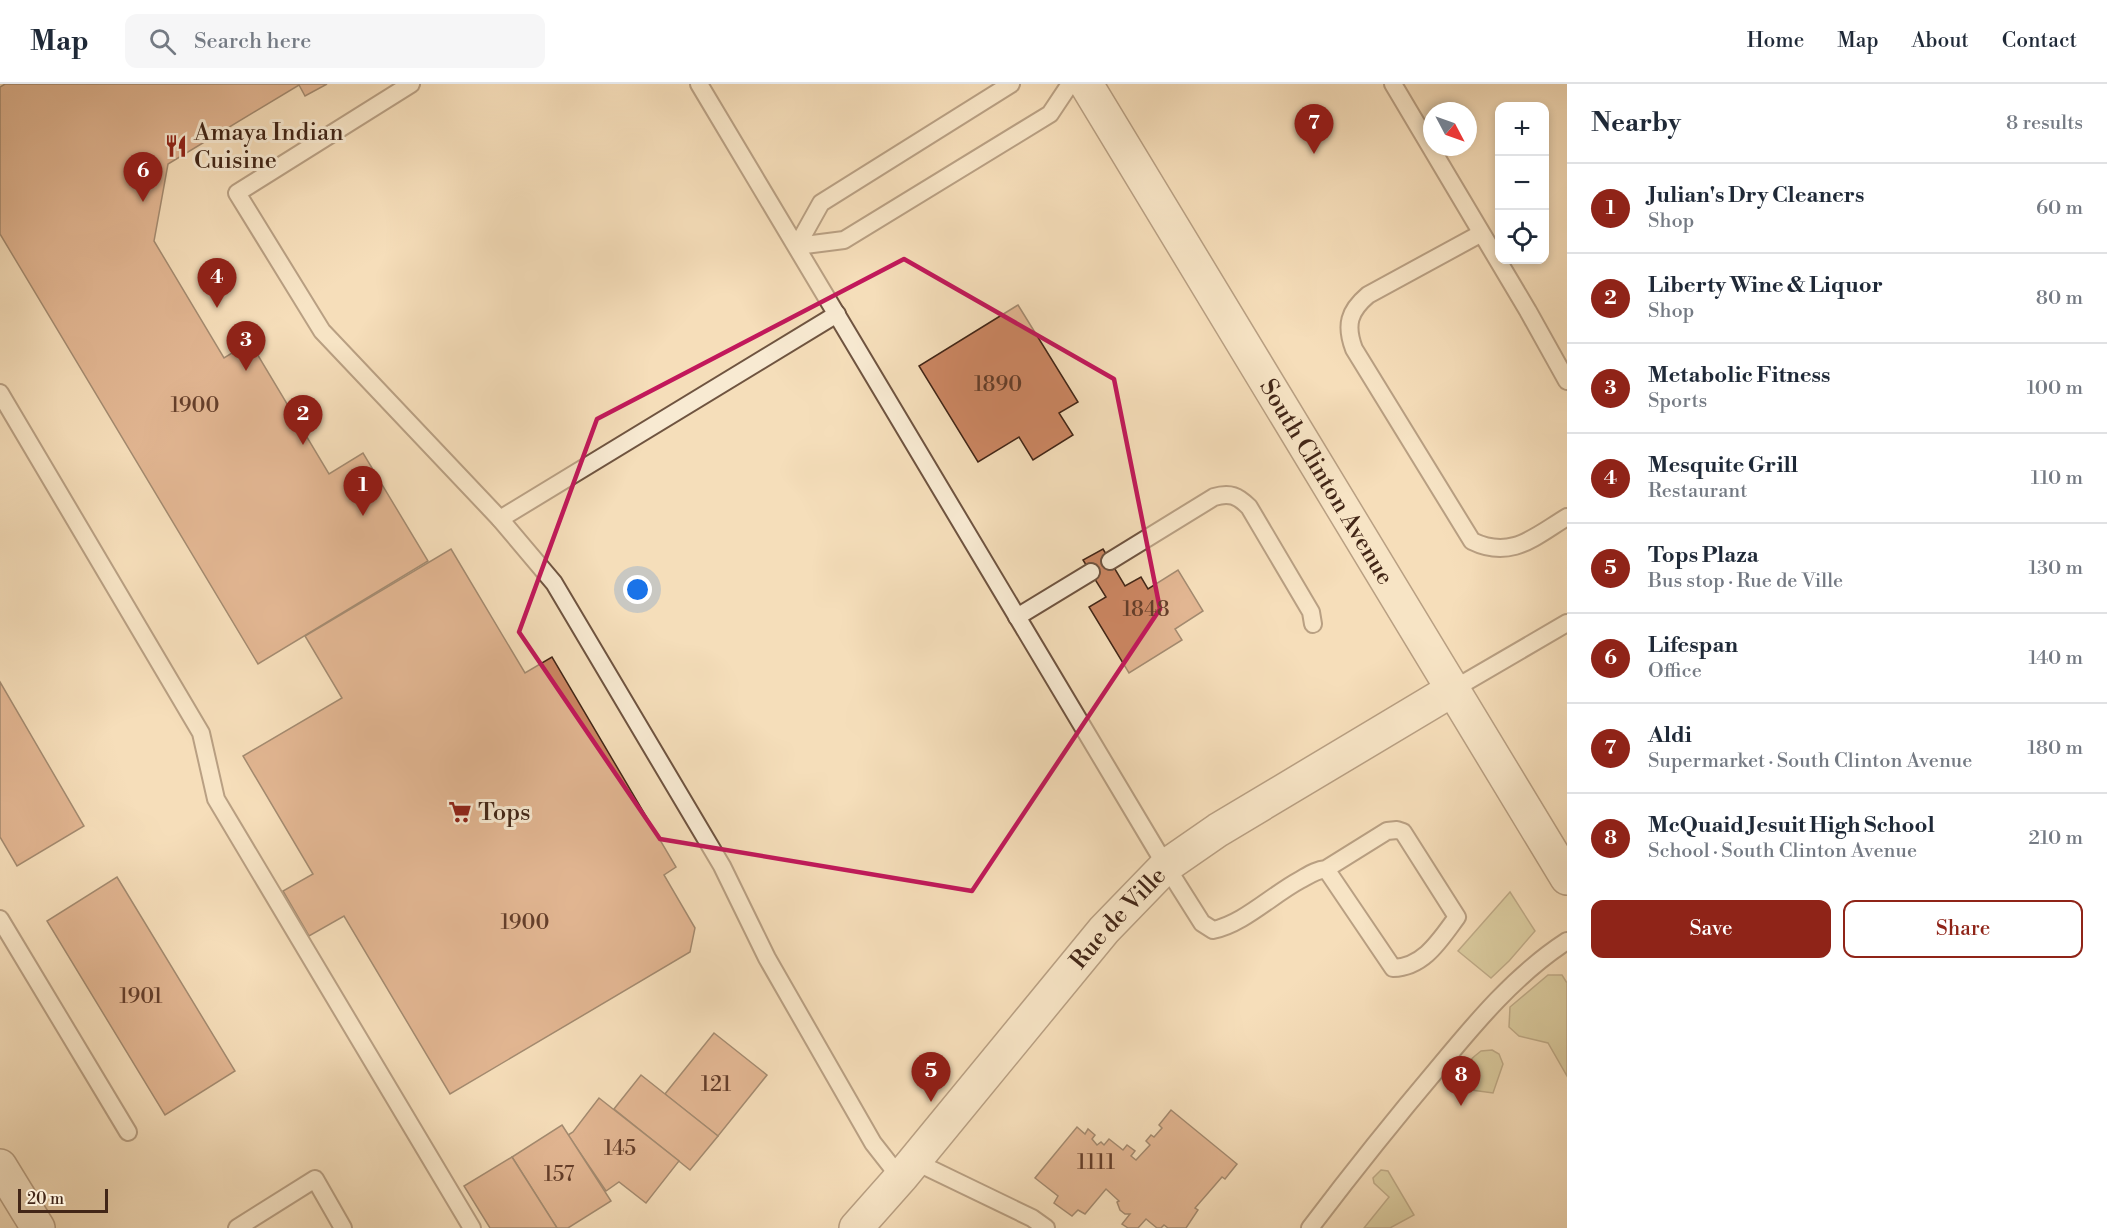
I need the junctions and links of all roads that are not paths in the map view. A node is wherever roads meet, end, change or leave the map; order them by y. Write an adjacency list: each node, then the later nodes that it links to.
1 (411, 84): 13 (lane)
2 (699, 84): 8 (lane)
3 (1011, 84): 8 (lane)
4 (1070, 84): 8 (lane)
5 (1086, 84): 19 (street, South Clinton Avenue)
6 (1393, 84): 7 (lane)
7 (1480, 234): 10 (lane); 12 (lane)
8 (797, 246): 9 (lane)
9 (837, 314): 13 (lane); 16 (lane)
10 (1567, 381)
11 (0, 393): 31 (lane)
12 (1567, 517)
13 (500, 519): 27 (lane)
14 (1110, 561): 18 (lane)
15 (1091, 572): 16 (lane)
16 (1017, 617): 20 (lane)
17 (1567, 623): 19 (lane)
18 (1312, 624)
19 (1452, 690): 20 (street, Rue de Ville); 22 (street, South Clinton Avenue)
20 (1166, 866): 21 (lane); 27 (street, Rue de Ville)
21 (1326, 869): 21 (lane)
22 (1567, 878)
23 (0, 919): 25 (lane)
24 (1567, 941): 34 (lane)
25 (128, 1132)
26 (0, 1166): 28 (street)
27 (908, 1168): 32 (street, Rue de Ville); 33 (lane)
28 (38, 1228)
29 (237, 1228): 30 (lane)
30 (343, 1228)
31 (472, 1228)
32 (856, 1228)
33 (1046, 1228)
34 (1310, 1228)

